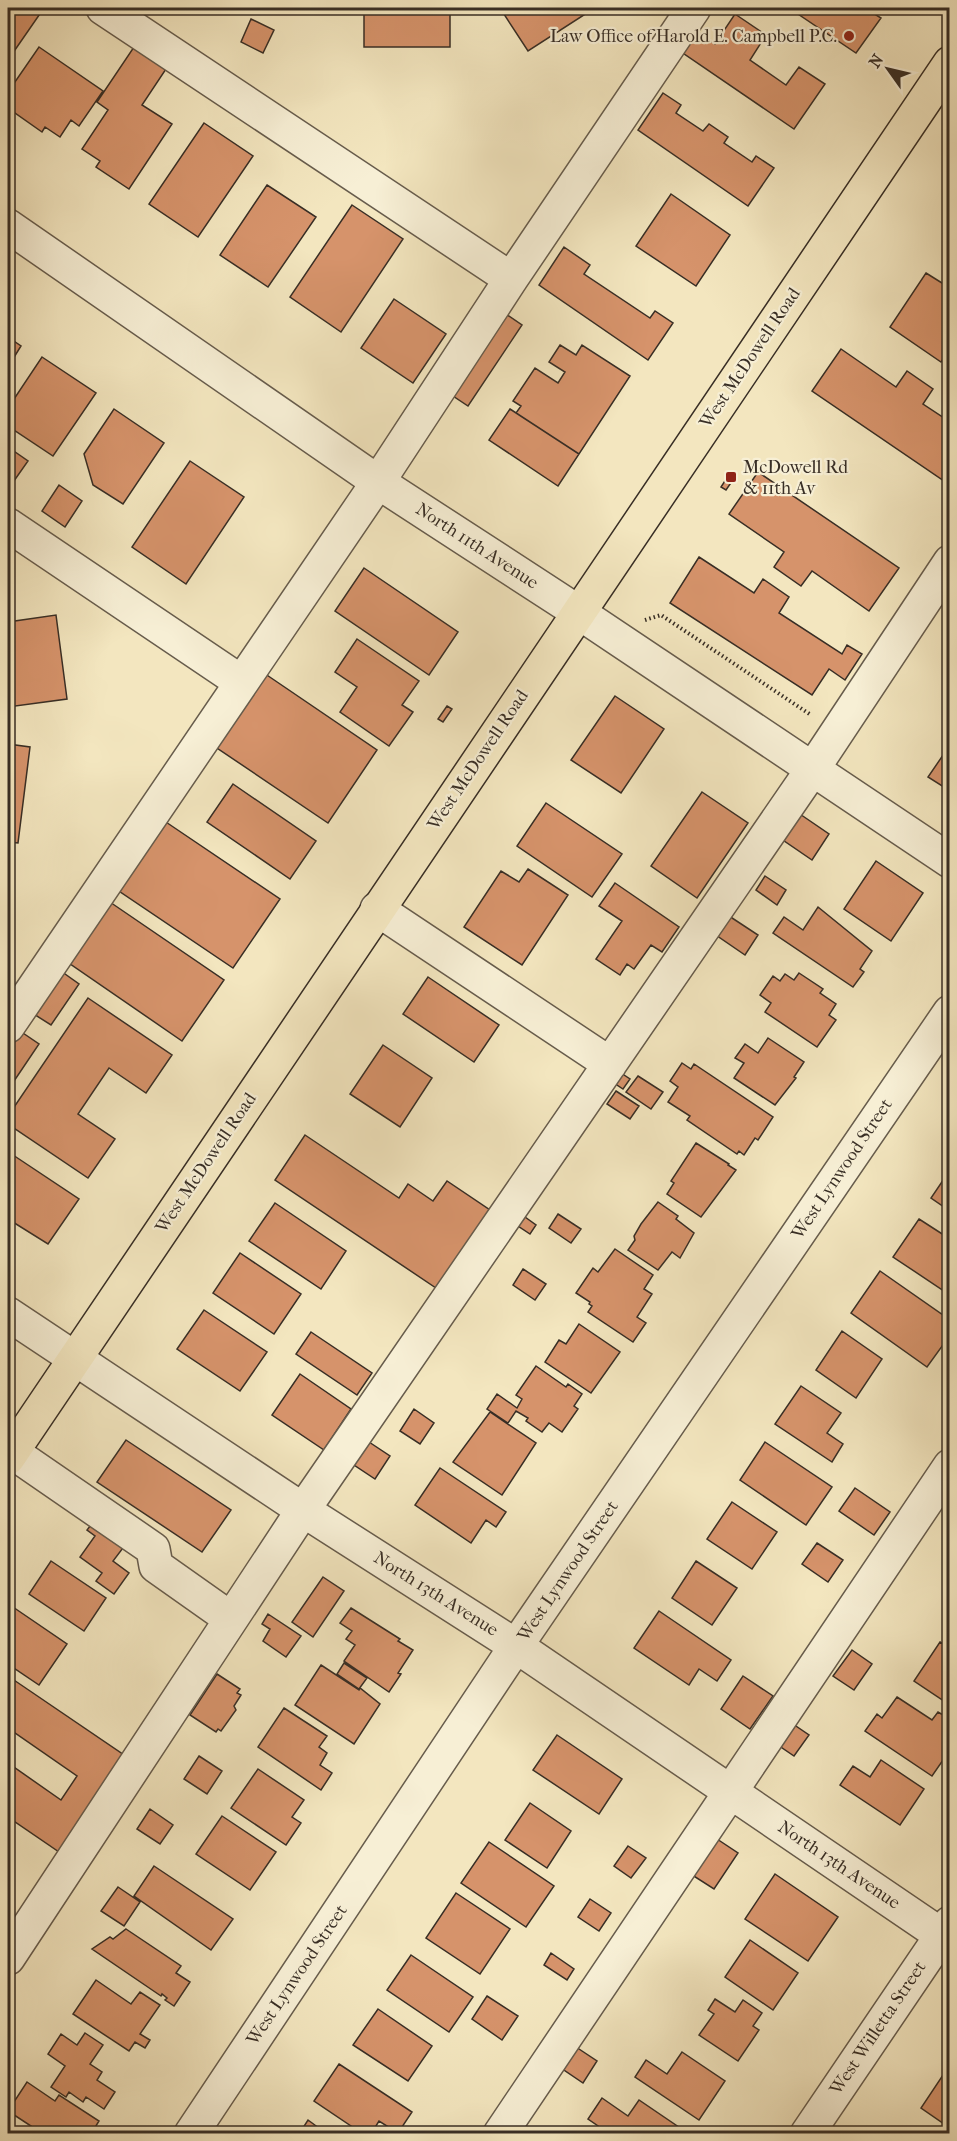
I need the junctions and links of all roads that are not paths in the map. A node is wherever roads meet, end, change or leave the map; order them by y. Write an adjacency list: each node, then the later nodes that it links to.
1 (103, 8): 5 (street)
2 (694, 8): 5 (street)
3 (950, 63): 9 (main road, West McDowell Road)
4 (8, 226): 6 (street, North 11th Avenue)
5 (512, 279): 6 (street)
6 (378, 482): 9 (street, North 11th Avenue); 10 (street)
7 (8, 525): 10 (street)
8 (950, 562): 11 (street)
9 (578, 612): 11 (street, North 11th Avenue); 13 (main road, West McDowell Road)
10 (241, 682): 15 (street)
11 (812, 770): 12 (street, North 11th Avenue); 16 (street)
12 (950, 861)
13 (377, 909): 16 (street); 18 (main road, West McDowell Road)
14 (950, 1012): 23 (street, West Lynwood Street)
15 (8, 1026)
16 (610, 1064): 21 (street)
17 (8, 1314): 18 (street, North 13th Avenue)
18 (73, 1358): 19 (main road, West McDowell Road); 21 (street, North 13th Avenue)
19 (10, 1455): 22 (street)
20 (950, 1466): 24 (street)
21 (303, 1510): 22 (street); 23 (street, North 13th Avenue)
22 (231, 1619): 26 (street)
23 (516, 1646): 24 (street, North 13th Avenue); 27 (street, West Lynwood Street)
24 (730, 1791): 25 (street, North 13th Avenue); 28 (street)
25 (947, 1933): 29 (street, West Willetta Street)
26 (8, 1958)
27 (191, 2133)
28 (500, 2133)
29 (807, 2133)

